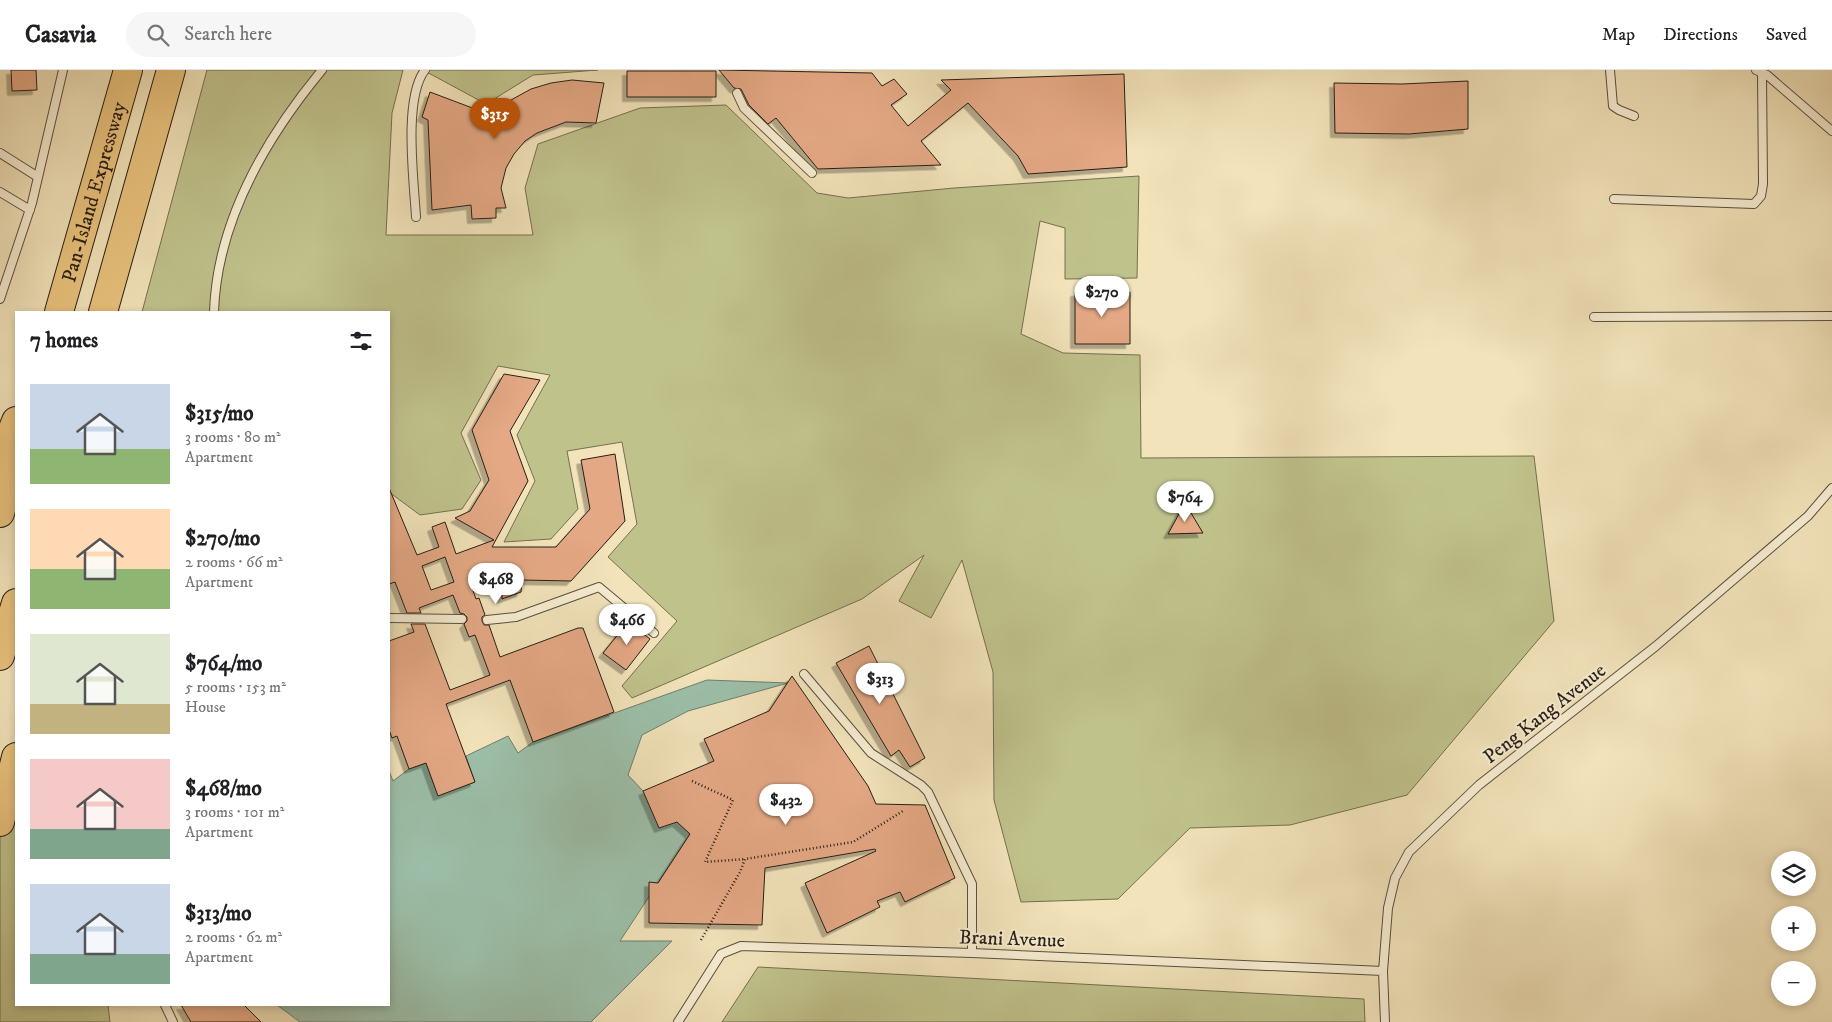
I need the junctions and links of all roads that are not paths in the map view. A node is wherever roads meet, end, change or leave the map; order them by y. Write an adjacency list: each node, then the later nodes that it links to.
1 (63, 70): 13 (lane)
2 (128, 70): 19 (highway, Pan-Island Expressway)
3 (171, 70): 20 (highway, Pan-Island Expressway)
4 (322, 70): 21 (lane)
5 (425, 70): 17 (lane)
6 (1610, 70): 9 (lane)
7 (1759, 71): 10 (lane); 15 (lane)
8 (737, 93): 12 (lane)
9 (1634, 116)
10 (1832, 131)
11 (0, 153): 13 (lane)
12 (812, 173)
13 (38, 177): 16 (lane)
14 (0, 192): 16 (lane)
15 (1614, 198)
16 (30, 210): 18 (lane)
17 (416, 217)
18 (0, 299)
19 (59, 311)
20 (103, 311)
21 (214, 311)
22 (1832, 316): 23 (lane)
23 (1594, 317)
24 (15, 424): 26 (highway)
25 (15, 461): 30 (highway)
26 (0, 462)
27 (1832, 488): 28 (lane, Peng Kang Avenue)
28 (1824, 497): 29 (lane); 41 (lane, Peng Kang Avenue)
29 (1832, 502)
30 (0, 513)
31 (15, 606): 36 (highway)
32 (390, 618): 33 (lane)
33 (462, 619)
34 (487, 620): 35 (lane)
35 (654, 633)
36 (0, 656)
37 (804, 674): 40 (lane)
38 (15, 761): 39 (highway)
39 (0, 822)
40 (972, 953): 41 (lane, Brani Avenue); 44 (lane, Brani Avenue)
41 (1383, 971): 45 (lane, Peng Kang Avenue)
42 (165, 1006): 43 (lane)
43 (173, 1022)
44 (678, 1022)
45 (1385, 1022)

